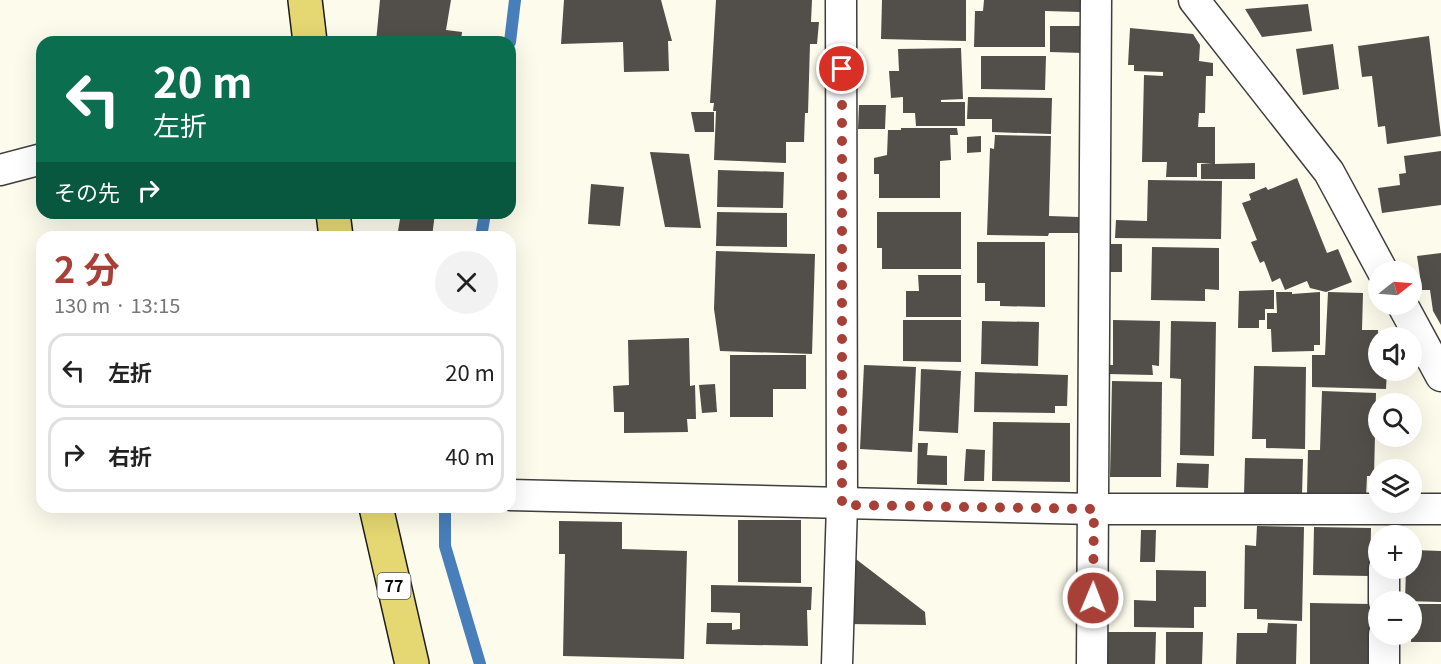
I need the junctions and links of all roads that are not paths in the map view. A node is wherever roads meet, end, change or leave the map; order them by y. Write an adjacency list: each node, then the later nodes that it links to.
1 (305, 0): 5 (main road)
2 (842, 0): 12 (street)
3 (1096, 0): 13 (street)
4 (1194, 0): 8 (street)
5 (309, 36)
6 (36, 161): 7 (street)
7 (0, 170)
8 (1377, 261)
9 (1408, 315): 10 (street)
10 (1441, 376)
11 (516, 495): 12 (street)
12 (842, 505): 13 (street); 19 (street)
13 (1094, 509): 16 (street); 20 (street)
14 (1441, 510): 16 (street)
15 (377, 513): 18 (main road, 77)
16 (1383, 522)
17 (1384, 645): 21 (street)
18 (412, 664)
19 (837, 664)
20 (1092, 664)
21 (1384, 664)

